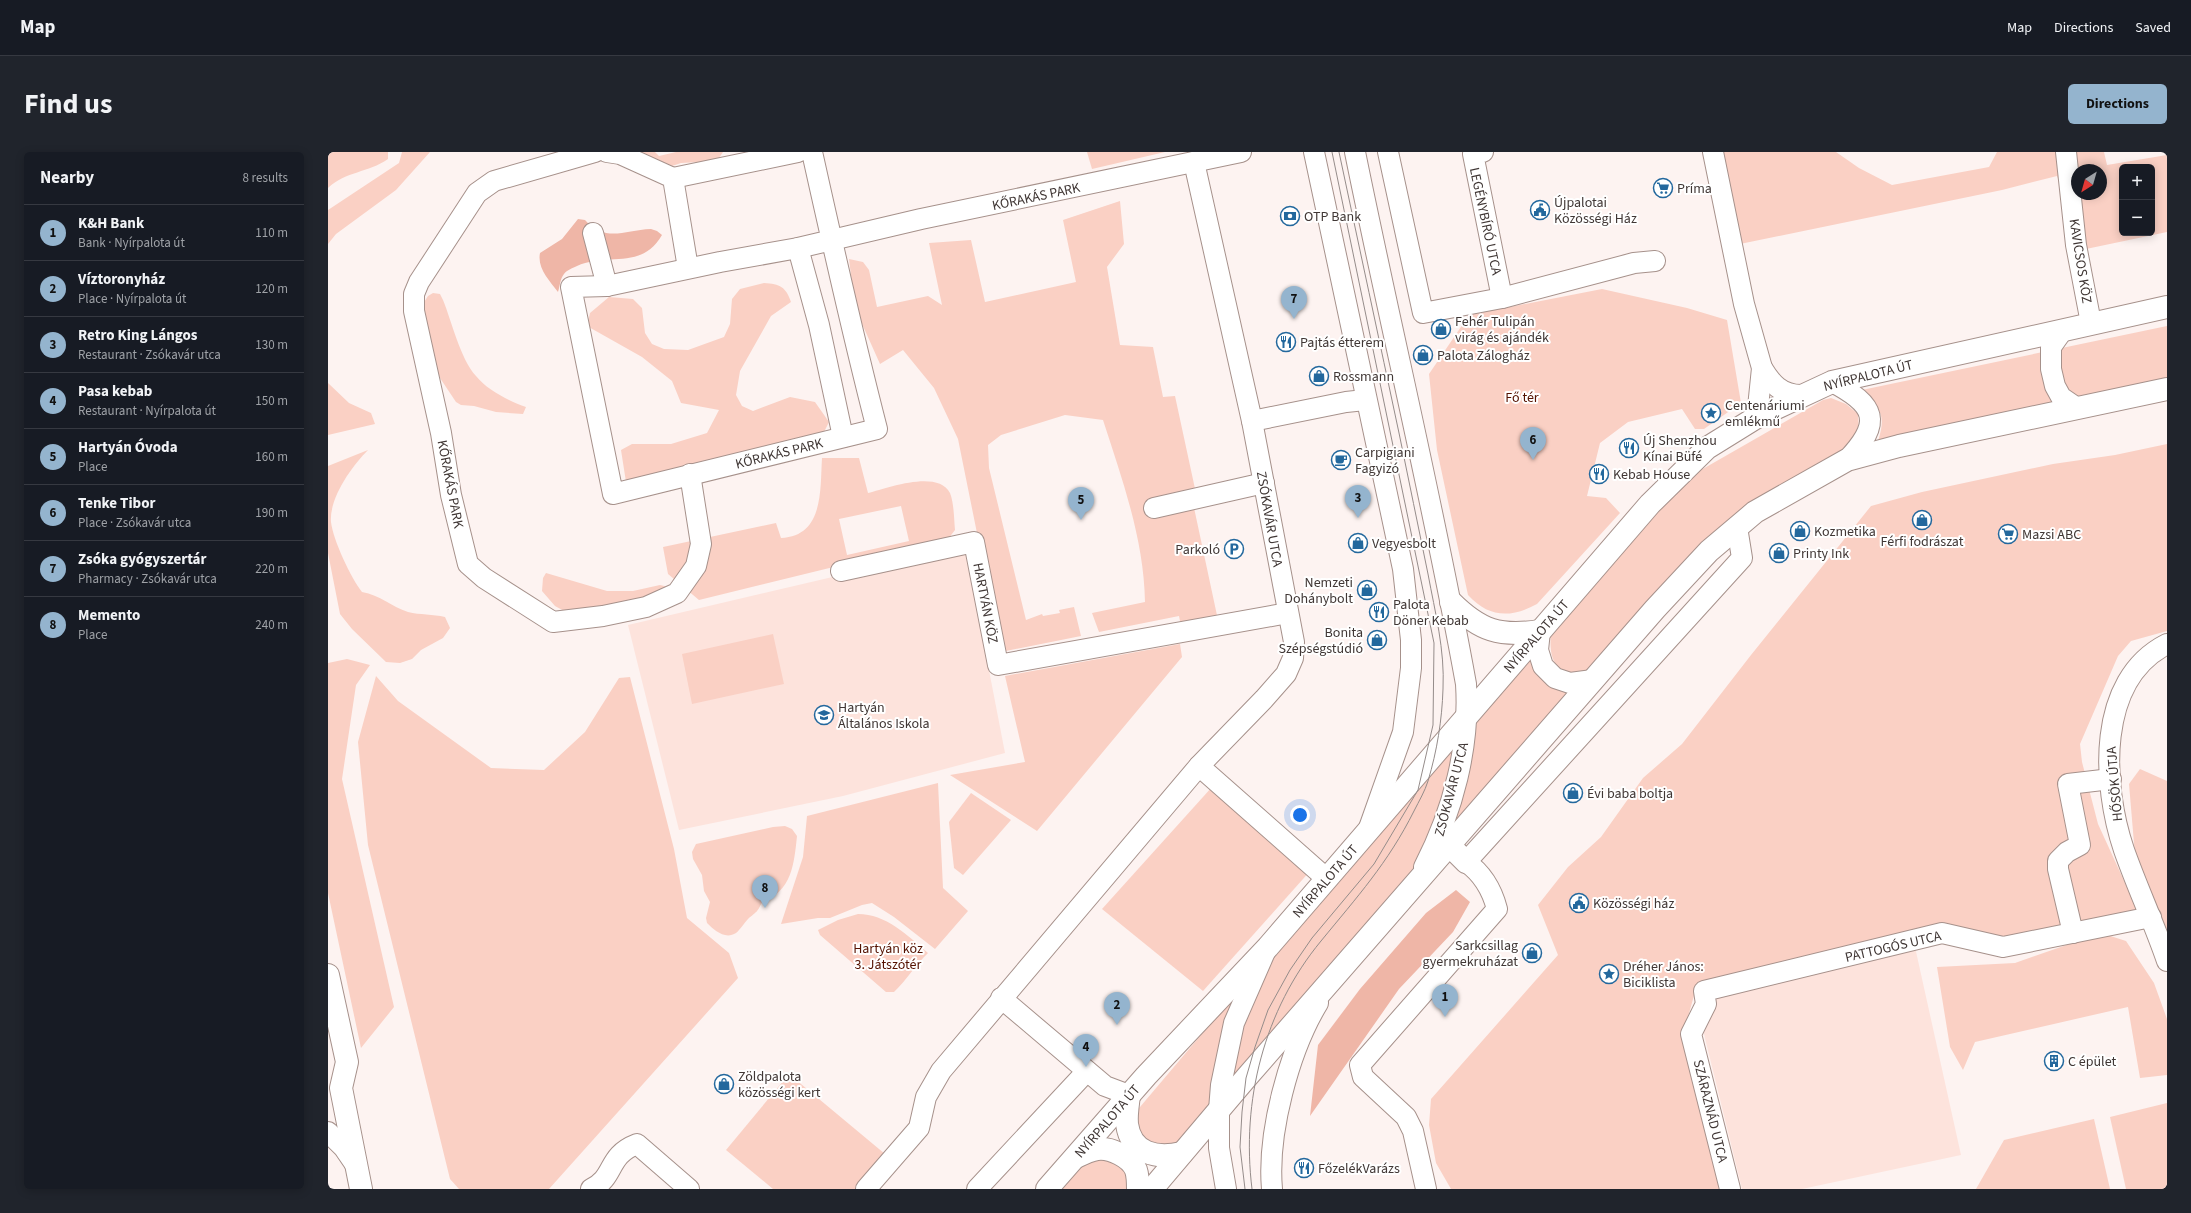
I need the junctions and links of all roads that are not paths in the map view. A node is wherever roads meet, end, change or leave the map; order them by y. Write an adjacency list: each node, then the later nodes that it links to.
1 (595, 152): 34 (street, KŐRAKÁS PARK)
2 (607, 152): 13 (street)
3 (798, 152): 13 (street)
4 (812, 152): 15 (street, KŐRAKÁS PARK)
5 (1241, 152): 12 (street, KŐRAKÁS PARK)
6 (1314, 152): 28 (street)
7 (1355, 152): 39 (street, ZSÓKAVÁR UTCA)
8 (1388, 152): 20 (street)
9 (1483, 152): 20 (street, LEGÉNYBÍRÓ UTCA)
10 (1713, 152): 24 (street)
11 (2066, 152): 22 (street, KAVICSOS KÖZ)
12 (1194, 162): 15 (street, KŐRAKÁS PARK); 31 (street, ZSÓKAVÁR UTCA)
13 (673, 178): 18 (street)
14 (593, 233): 19 (street)
15 (831, 239): 16 (street, KŐRAKÁS PARK); 32 (street, KŐRAKÁS PARK)
16 (798, 248): 18 (street, KŐRAKÁS PARK); 32 (street)
17 (1655, 261): 20 (street)
18 (688, 268): 19 (street, KŐRAKÁS PARK)
19 (607, 286): 34 (street, KŐRAKÁS PARK)
20 (1502, 298)
21 (2167, 307): 22 (main road, NYÍRPALOTA ÚT)
22 (2091, 323): 23 (main road, NYÍRPALOTA ÚT)
23 (2063, 330): 25 (main road, NYÍRPALOTA ÚT); 29 (street)
24 (1762, 368): 27 (street); 30 (street)
25 (1832, 382): 27 (main road, NYÍRPALOTA ÚT); 33 (street)
26 (2167, 389): 29 (main road)
27 (1801, 395): 30 (main road, NYÍRPALOTA ÚT)
28 (1365, 400): 31 (street); 47 (street)
29 (2077, 408): 33 (main road)
30 (1757, 417): 41 (main road, NYÍRPALOTA ÚT)
31 (1252, 421): 35 (street, ZSÓKAVÁR UTCA)
32 (843, 437): 34 (street, KŐRAKÁS PARK)
33 (1847, 460): 37 (main road)
34 (690, 474)
35 (1264, 483): 36 (street); 40 (street, ZSÓKAVÁR UTCA)
36 (1154, 508)
37 (1737, 528): 43 (main road); 49 (street)
38 (841, 571): 40 (street, HARTYÁN KÖZ)
39 (1451, 602): 41 (main road); 44 (street, ZSÓKAVÁR UTCA)
40 (1288, 613): 45 (street)
41 (1540, 631): 43 (street); 44 (main road, NYÍRPALOTA ÚT)
42 (2167, 645): 46 (street, HŐSÖK ÚTJA)
43 (1593, 680): 48 (main road)
44 (1468, 714): 47 (main road, NYÍRPALOTA ÚT); 51 (street, ZSÓKAVÁR UTCA)
45 (1199, 766): 50 (street); 58 (street)
46 (2111, 779): 52 (street, HŐSÖK ÚTJA); 53 (street)
47 (1367, 833): 50 (main road, NYÍRPALOTA ÚT)
48 (1449, 844): 49 (main road); 51 (main road)
49 (1466, 862): 78 (street)
50 (1327, 879): 54 (main road, NYÍRPALOTA ÚT)
51 (1417, 881): 57 (main road)
52 (2151, 917): 53 (street, PATTOGÓS UTCA); 55 (street, HŐSÖK ÚTJA)
53 (2073, 933): 59 (street, PATTOGÓS UTCA)
54 (1268, 947): 62 (main road, NYÍRPALOTA ÚT); 63 (street)
55 (2167, 961)
56 (328, 975): 61 (main road)
57 (1330, 983): 63 (main road); 77 (street)
58 (1002, 998): 60 (street); 71 (street)
59 (1691, 1034): 79 (street, SZÁRAZNÁD UTCA)
60 (1087, 1070): 62 (street); 72 (street)
61 (332, 1086): 67 (main road)
62 (1129, 1095): 65 (main road); 66 (main road, NYÍRPALOTA ÚT)
63 (1219, 1110): 65 (main road); 76 (street)
64 (328, 1132): 67 (street)
65 (1182, 1153): 75 (main road)
66 (1076, 1157): 73 (main road, NYÍRPALOTA ÚT); 74 (main road)
67 (357, 1167): 69 (main road)
68 (600, 1187): 70 (street)
69 (361, 1189)
70 (689, 1189)
71 (866, 1189)
72 (977, 1189)
73 (1047, 1189)
74 (1138, 1189)
75 (1152, 1189)
76 (1226, 1189)
77 (1272, 1189)
78 (1426, 1189)
79 (1730, 1189)

